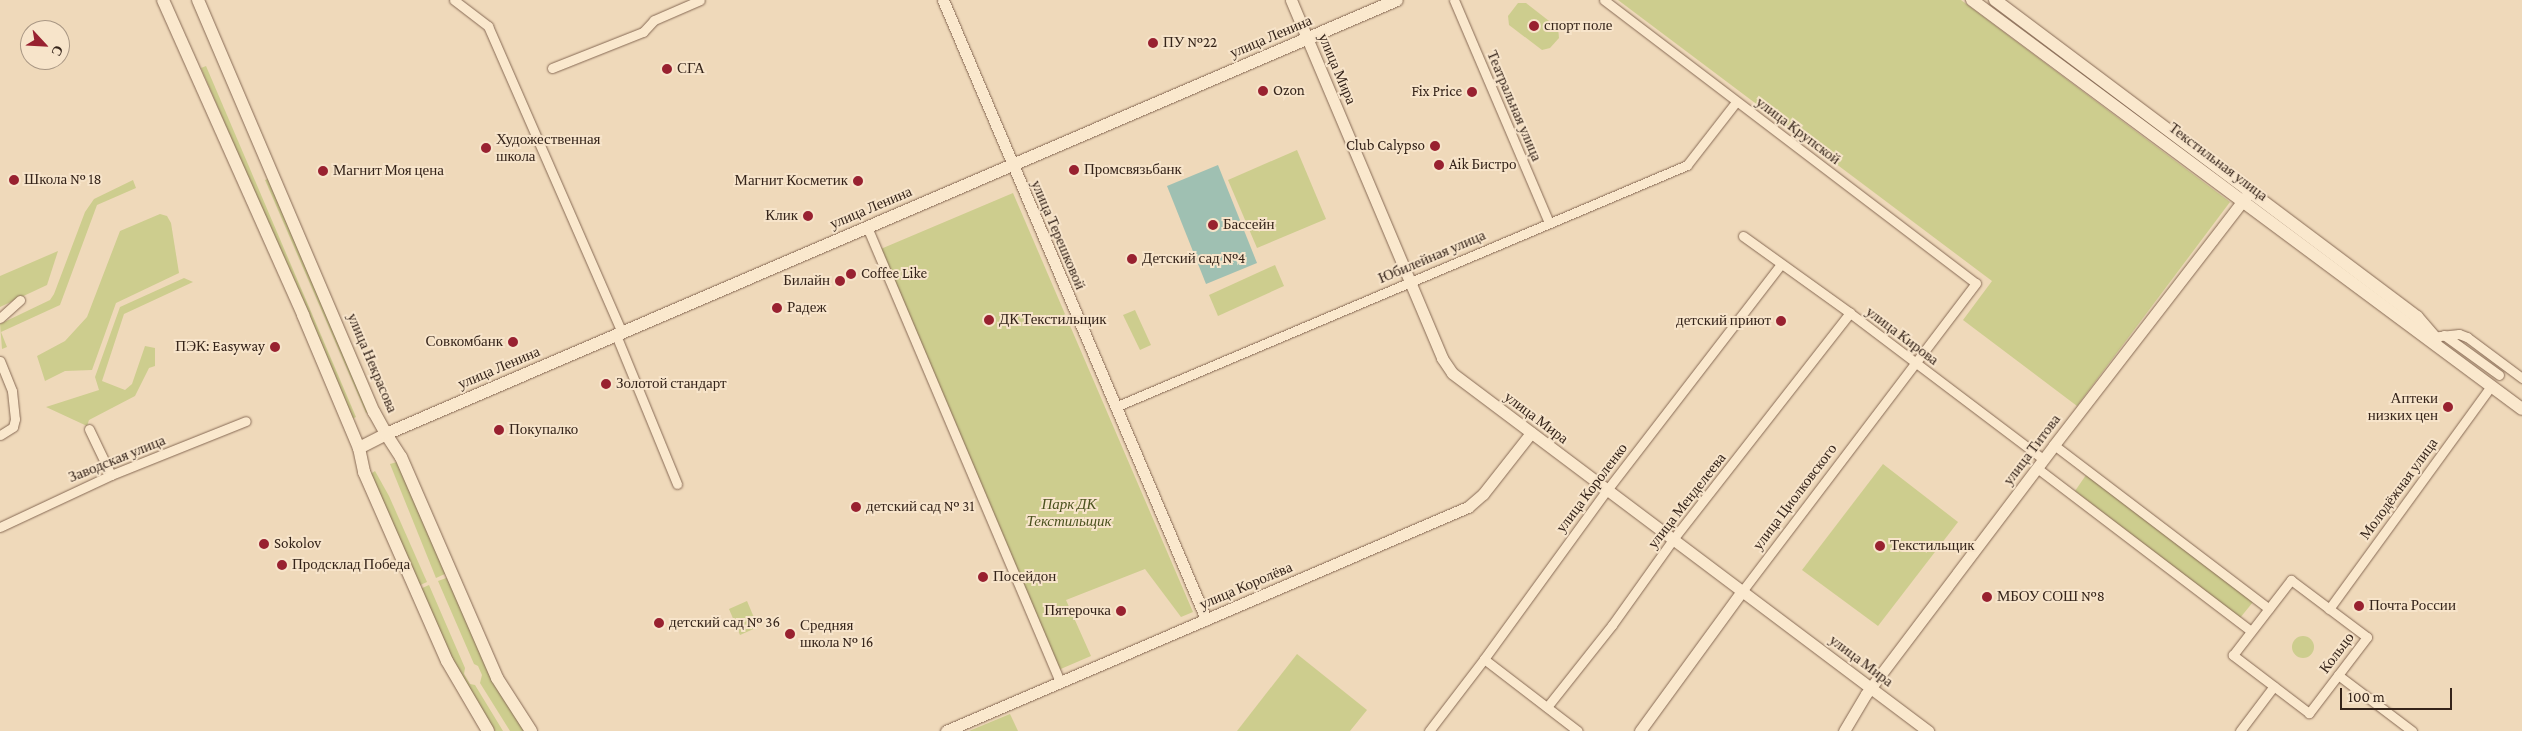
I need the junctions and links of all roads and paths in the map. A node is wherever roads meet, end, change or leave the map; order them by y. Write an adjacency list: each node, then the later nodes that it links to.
1 (163, 0): 44 (main road)
2 (198, 0): 41 (main road, улица Некрасова)
3 (454, 0): 27 (street)
4 (700, 0): 13 (street)
5 (943, 0): 15 (street, улица Терешковой)
6 (1291, 0): 12 (street, улица Мира)
7 (1397, 0): 12 (main road, улица Ленина)
8 (1454, 0): 17 (street, Театральная улица)
9 (1604, 0): 14 (street, улица Крупской)
10 (1972, 0): 16 (main road, Текстильная улица)
11 (1995, 0): 16 (main road, Текстильная улица)
12 (1307, 39): 15 (main road, улица Ленина); 21 (street, улица Мира)
13 (552, 68)
14 (1736, 102): 17 (street, Юбилейная улица); 22 (street, улица Крупской)
15 (1012, 166): 18 (main road, улица Ленина); 36 (street, улица Терешковой)
16 (2247, 196): 26 (main road, Текстильная улица); 43 (street, улица Титова)
17 (1549, 223): 21 (street, Юбилейная улица)
18 (867, 227): 27 (main road, улица Ленина); 58 (street)
19 (1743, 236): 20 (street, улица Кирова)
20 (1781, 264): 24 (street, улица Кирова); 48 (street, улица Короленко)
21 (1411, 281): 36 (street, Юбилейная улица); 40 (street, улица Мира)
22 (1976, 282): 32 (street, улица Циолковского)
23 (20, 300): 25 (street)
24 (1850, 313): 32 (street, улица Кирова); 50 (street, улица Менделеева)
25 (0, 318)
26 (2422, 328): 28 (main road, Текстильная улица); 29 (street); 30 (main road, Текстильная улица)
27 (619, 334): 41 (main road, улица Ленина); 47 (street)
28 (2434, 337): 29 (street); 30 (main road, Текстильная улица)
29 (2447, 337): 33 (street); 34 (street)
30 (2445, 351): 35 (main road, Текстильная улица)
31 (0, 361): 42 (street)
32 (1915, 363): 45 (street, улица Кирова); 51 (street, улица Циолковского)
33 (2499, 375)
34 (2522, 378)
35 (2491, 386): 37 (main road, Текстильная улица); 53 (street, Молодёжная улица)
36 (1115, 407): 54 (street, улица Терешковой)
37 (2522, 410)
38 (246, 421): 46 (street, Заводская улица)
39 (89, 429): 46 (street)
40 (1531, 433): 48 (street, улица Мира); 54 (street, улица Королёва)
41 (386, 434): 44 (main road, улица Ленина); 64 (main road, улица Некрасова)
42 (0, 435)
43 (2054, 445): 45 (street, улица Титова); 52 (street)
44 (359, 448): 63 (main road)
45 (2040, 464): 55 (street, улица Кирова); 60 (street, улица Титова)
46 (111, 475): 49 (street, Заводская улица)
47 (677, 484)
48 (1607, 490): 50 (street, улица Мира); 56 (street, улица Короленко)
49 (0, 527)
50 (1674, 538): 51 (street, улица Мира); 61 (street, улица Менделеева)
51 (1743, 590): 60 (street, улица Мира); 67 (street, улица Циолковского)
52 (2268, 609): 53 (street, Кольцо); 55 (street, Кольцо)
53 (2329, 609): 57 (street, Кольцо)
54 (1206, 619): 58 (street, улица Королёва)
55 (2252, 631): 59 (street, Кольцо)
56 (1484, 659): 61 (street); 62 (street, улица Короленко)
57 (2338, 675): 59 (street, Кольцо); 71 (street)
58 (1060, 682): 65 (street, улица Королёва)
59 (2274, 686): 70 (street)
60 (1871, 688): 68 (street, улица Титова); 69 (street, улица Мира)
61 (1547, 707): 66 (street)
62 (1430, 730)
63 (488, 731)
64 (531, 731)
65 (946, 731)
66 (1578, 731)
67 (1640, 731)
68 (1844, 731)
69 (1928, 731)
70 (2240, 731)
71 (2412, 731)

